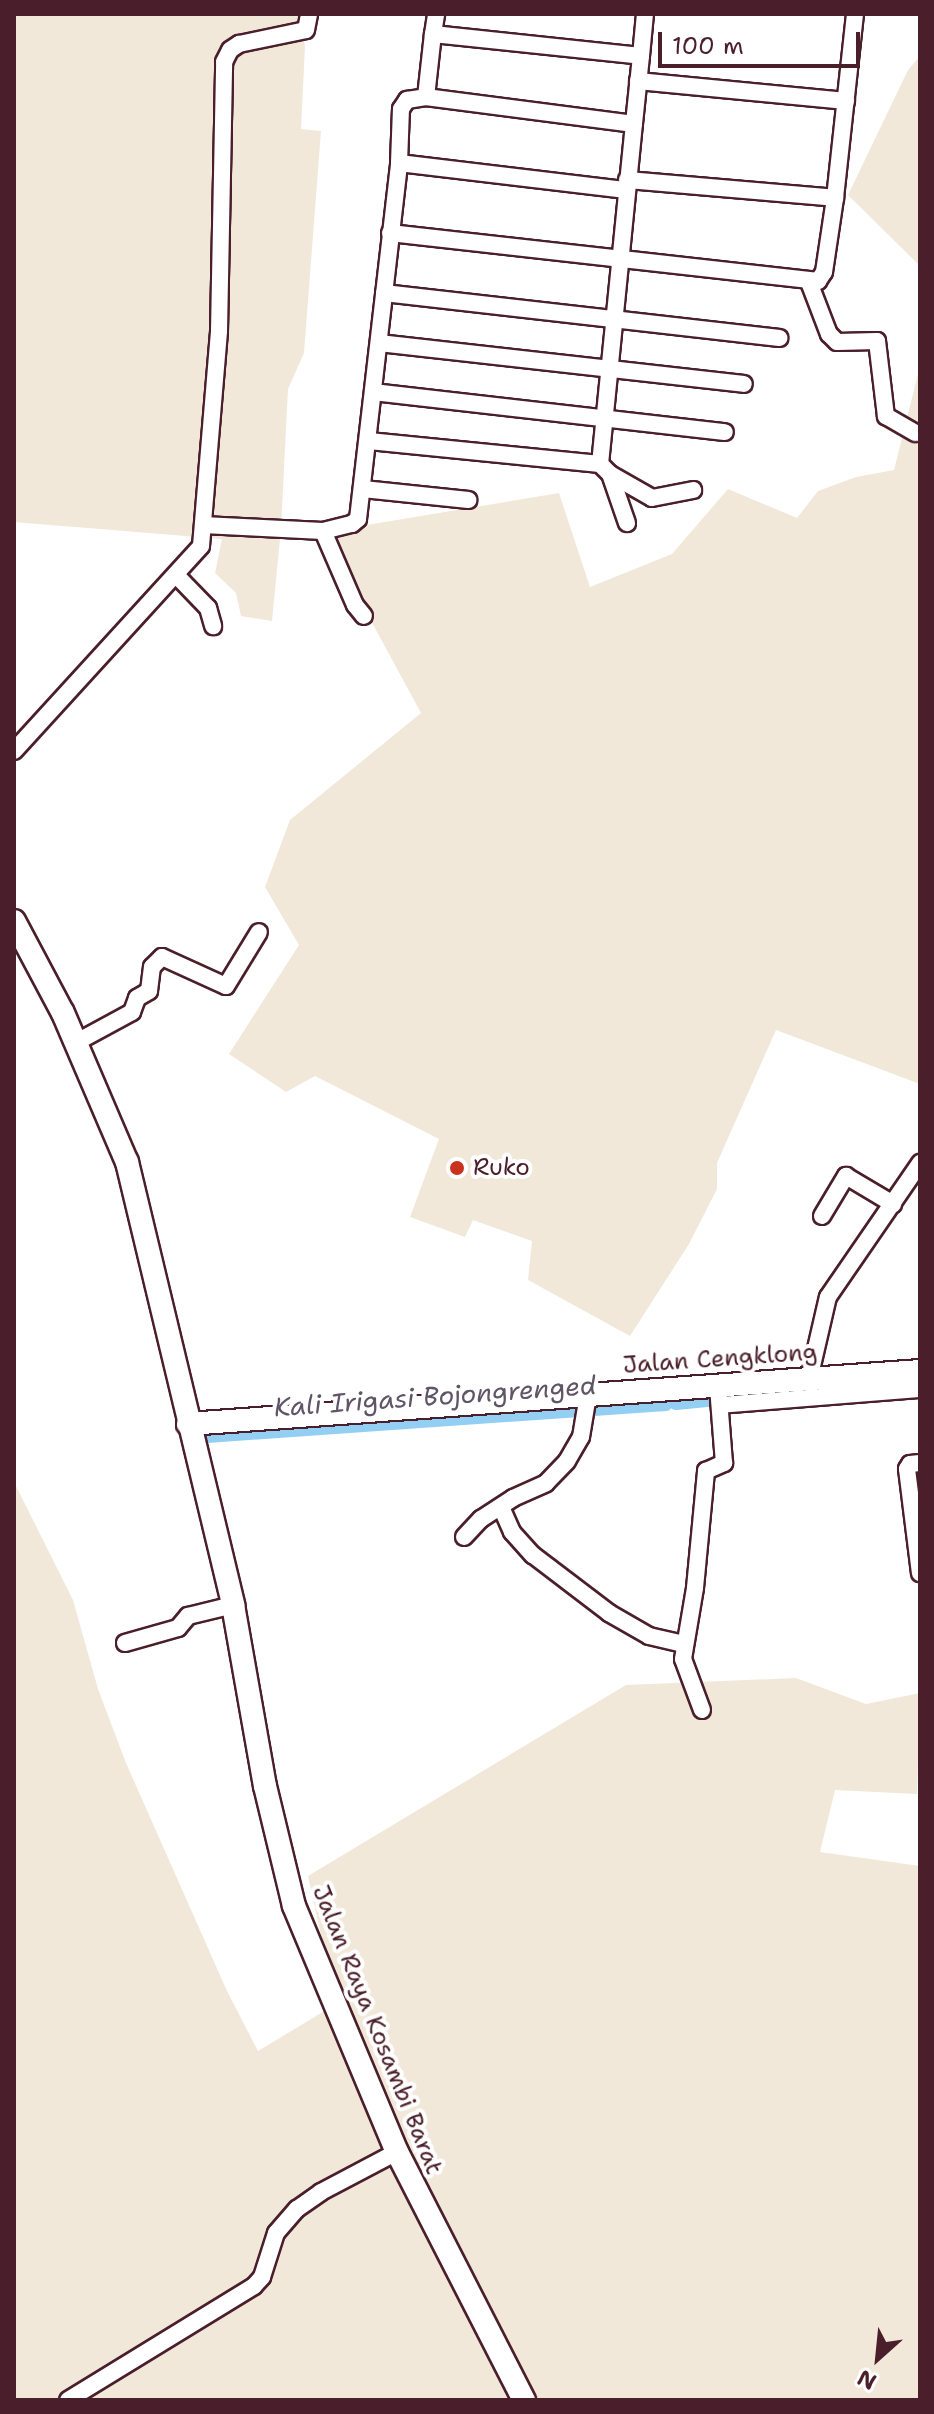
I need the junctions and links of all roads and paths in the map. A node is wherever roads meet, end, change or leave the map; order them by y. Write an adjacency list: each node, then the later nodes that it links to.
1 (309, 14): 33 (street)
2 (436, 14): 5 (street)
3 (645, 14): 6 (street)
4 (855, 14): 9 (street)
5 (433, 34): 6 (street); 8 (street)
6 (641, 56): 7 (street)
7 (638, 81): 9 (street); 10 (street)
8 (426, 97): 10 (street); 11 (street)
9 (846, 101): 13 (street)
10 (634, 124): 12 (street)
11 (399, 163): 12 (street); 14 (street)
12 (626, 185): 13 (street); 15 (street)
13 (835, 198): 16 (street)
14 (390, 233): 15 (street); 17 (street)
15 (619, 259): 16 (street); 18 (street)
16 (813, 282): 26 (street)
17 (384, 293): 18 (street); 20 (street)
18 (613, 319): 19 (street); 21 (street)
19 (779, 338)
20 (379, 343): 21 (street); 23 (street)
21 (608, 369): 22 (street); 24 (street)
22 (744, 384)
23 (373, 392): 24 (street); 27 (street)
24 (604, 419): 25 (street); 28 (street)
25 (725, 432)
26 (916, 433)
27 (369, 441): 28 (street); 29 (street)
28 (605, 469): 30 (street); 32 (street)
29 (363, 489): 31 (street); 34 (street)
30 (693, 490)
31 (468, 500)
32 (627, 523)
33 (203, 525): 34 (street); 35 (street)
34 (323, 531): 36 (street)
35 (177, 576): 37 (street); 38 (street)
36 (364, 616)
37 (213, 626)
38 (14, 751)
39 (14, 921): 41 (main road, Jalan Raya Kosambi Barat)
40 (259, 932): 41 (street)
41 (75, 1043): 50 (main road, Jalan Raya Kosambi Barat)
42 (920, 1163): 43 (street)
43 (893, 1204): 44 (street); 46 (street)
44 (822, 1216)
45 (920, 1371): 46 (main road, Jalan Cengklong)
46 (809, 1379): 48 (main road, Jalan Cengklong)
47 (920, 1389): 48 (street)
48 (719, 1395): 49 (main road, Jalan Cengklong); 57 (street)
49 (587, 1404): 50 (main road, Jalan Cengklong); 52 (street)
50 (188, 1424): 55 (main road, Jalan Raya Kosambi Barat)
51 (920, 1463): 54 (street)
52 (501, 1507): 53 (street); 57 (street)
53 (464, 1537)
54 (920, 1573)
55 (233, 1605): 56 (street); 59 (main road, Jalan Raya Kosambi Barat)
56 (125, 1643)
57 (684, 1644): 58 (street)
58 (702, 1710)
59 (397, 2152): 60 (street); 61 (main road, Jalan Raya Kosambi Barat)
60 (68, 2400)
61 (524, 2400)

